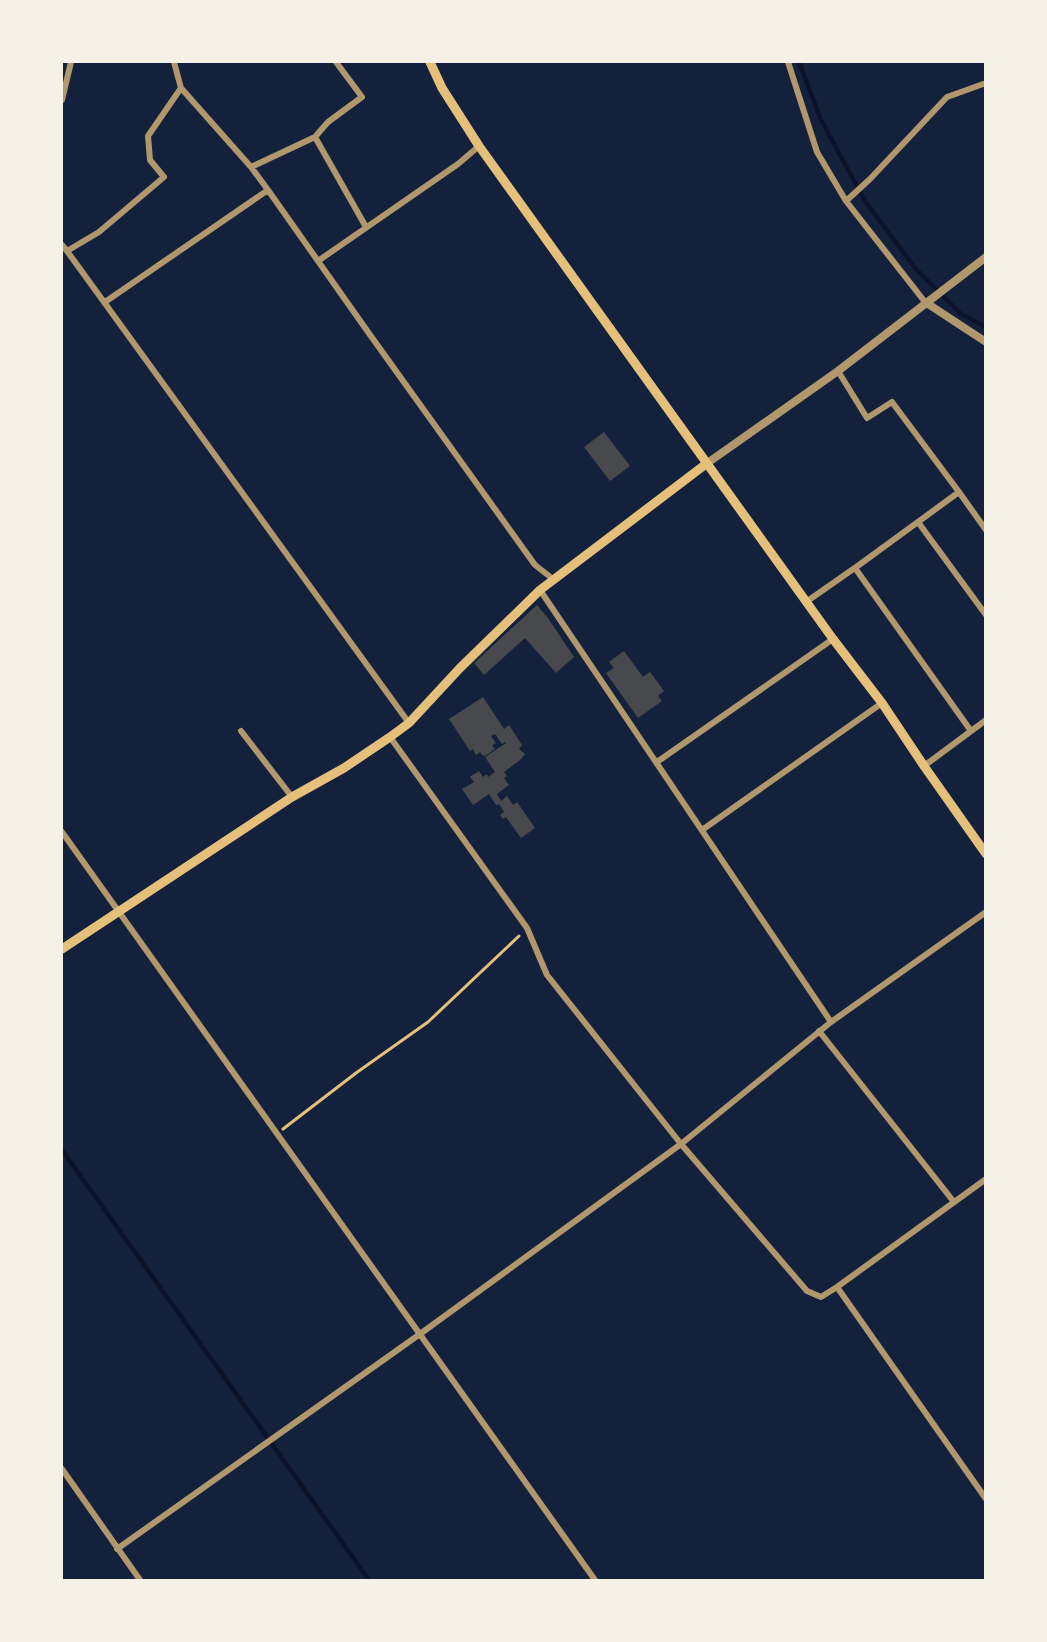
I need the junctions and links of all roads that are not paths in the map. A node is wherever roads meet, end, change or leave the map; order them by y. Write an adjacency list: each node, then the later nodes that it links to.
1 (71, 62): 8 (street)
2 (174, 62): 7 (street)
3 (336, 62): 9 (street)
4 (430, 62): 10 (main road)
5 (788, 62): 13 (street)
6 (986, 83): 13 (street)
7 (181, 88): 11 (street); 16 (street)
8 (62, 100)
9 (315, 137): 11 (street); 14 (street)
10 (479, 146): 14 (street); 23 (main road)
11 (251, 167): 12 (street)
12 (268, 190): 18 (street); 20 (street)
13 (846, 201): 19 (street)
14 (366, 227): 18 (street)
15 (62, 245): 16 (street)
16 (67, 251): 20 (street)
17 (986, 257): 19 (street)
18 (318, 261): 28 (street)
19 (928, 300): 21 (street); 22 (street)
20 (105, 302): 35 (street)
21 (986, 342)
22 (838, 371): 23 (street); 24 (street)
23 (706, 464): 28 (main road); 30 (main road)
24 (959, 492): 25 (street); 26 (street)
25 (918, 522): 27 (street); 31 (street)
26 (986, 530)
27 (855, 568): 30 (street); 37 (street)
28 (553, 579): 29 (main road)
29 (540, 590): 35 (main road); 39 (street)
30 (806, 602): 32 (main road)
31 (986, 615)
32 (833, 639): 33 (main road); 39 (street)
33 (882, 703): 40 (main road); 42 (street)
34 (986, 720): 37 (street)
35 (410, 723): 38 (main road)
36 (241, 731): 41 (street)
37 (970, 731): 40 (street)
38 (390, 737): 41 (main road); 50 (street)
39 (657, 762): 42 (street)
40 (924, 766): 44 (main road)
41 (292, 797): 45 (main road)
42 (702, 830): 48 (street)
43 (62, 832): 45 (street)
44 (986, 854)
45 (118, 912): 47 (main road); 54 (street)
46 (986, 912): 48 (street)
47 (62, 949)
48 (831, 1022): 49 (street)
49 (819, 1031): 50 (street); 52 (street)
50 (681, 1144): 53 (street); 54 (street)
51 (986, 1179): 52 (street)
52 (954, 1202): 53 (street)
53 (837, 1287): 56 (street)
54 (420, 1334): 57 (street); 59 (street)
55 (62, 1469): 57 (street)
56 (986, 1499)
57 (117, 1549): 58 (street)
58 (140, 1581)
59 (596, 1581)

